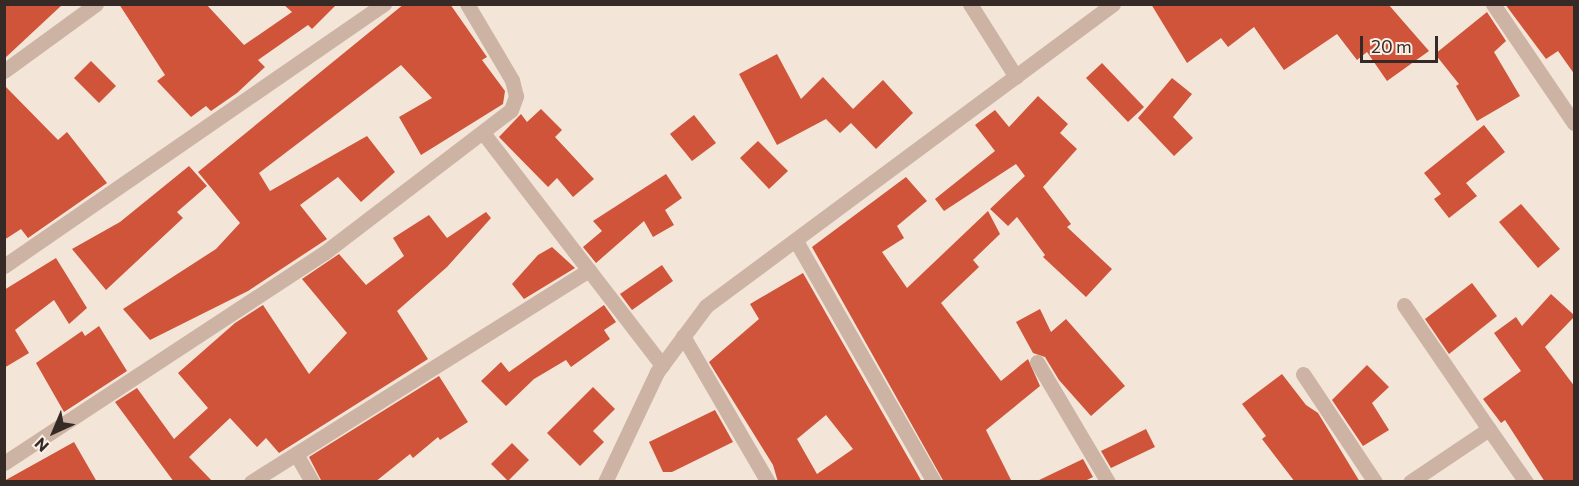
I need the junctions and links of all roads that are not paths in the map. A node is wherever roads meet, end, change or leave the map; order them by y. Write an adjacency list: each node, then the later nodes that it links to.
1 (96, 4): 7 (street)
2 (384, 4): 12 (street)
3 (467, 4): 10 (street)
4 (970, 4): 8 (street)
5 (1113, 4): 8 (street)
6 (1493, 4): 9 (street)
7 (4, 71)
8 (1016, 77): 11 (street)
9 (1575, 123)
10 (484, 134): 13 (street); 21 (street)
11 (796, 241): 15 (street); 26 (street)
12 (4, 266)
13 (589, 270): 17 (street); 20 (street)
14 (1404, 305): 19 (street)
15 (683, 336): 17 (street); 25 (street)
16 (1037, 362): 27 (street)
17 (662, 365): 24 (street)
18 (1303, 374): 28 (street)
19 (1489, 429): 29 (street); 30 (street)
20 (296, 454): 22 (street); 23 (street)
21 (4, 463)
22 (251, 482)
23 (312, 482)
24 (605, 482)
25 (768, 482)
26 (934, 482)
27 (1108, 482)
28 (1375, 482)
29 (1410, 482)
30 (1526, 482)

